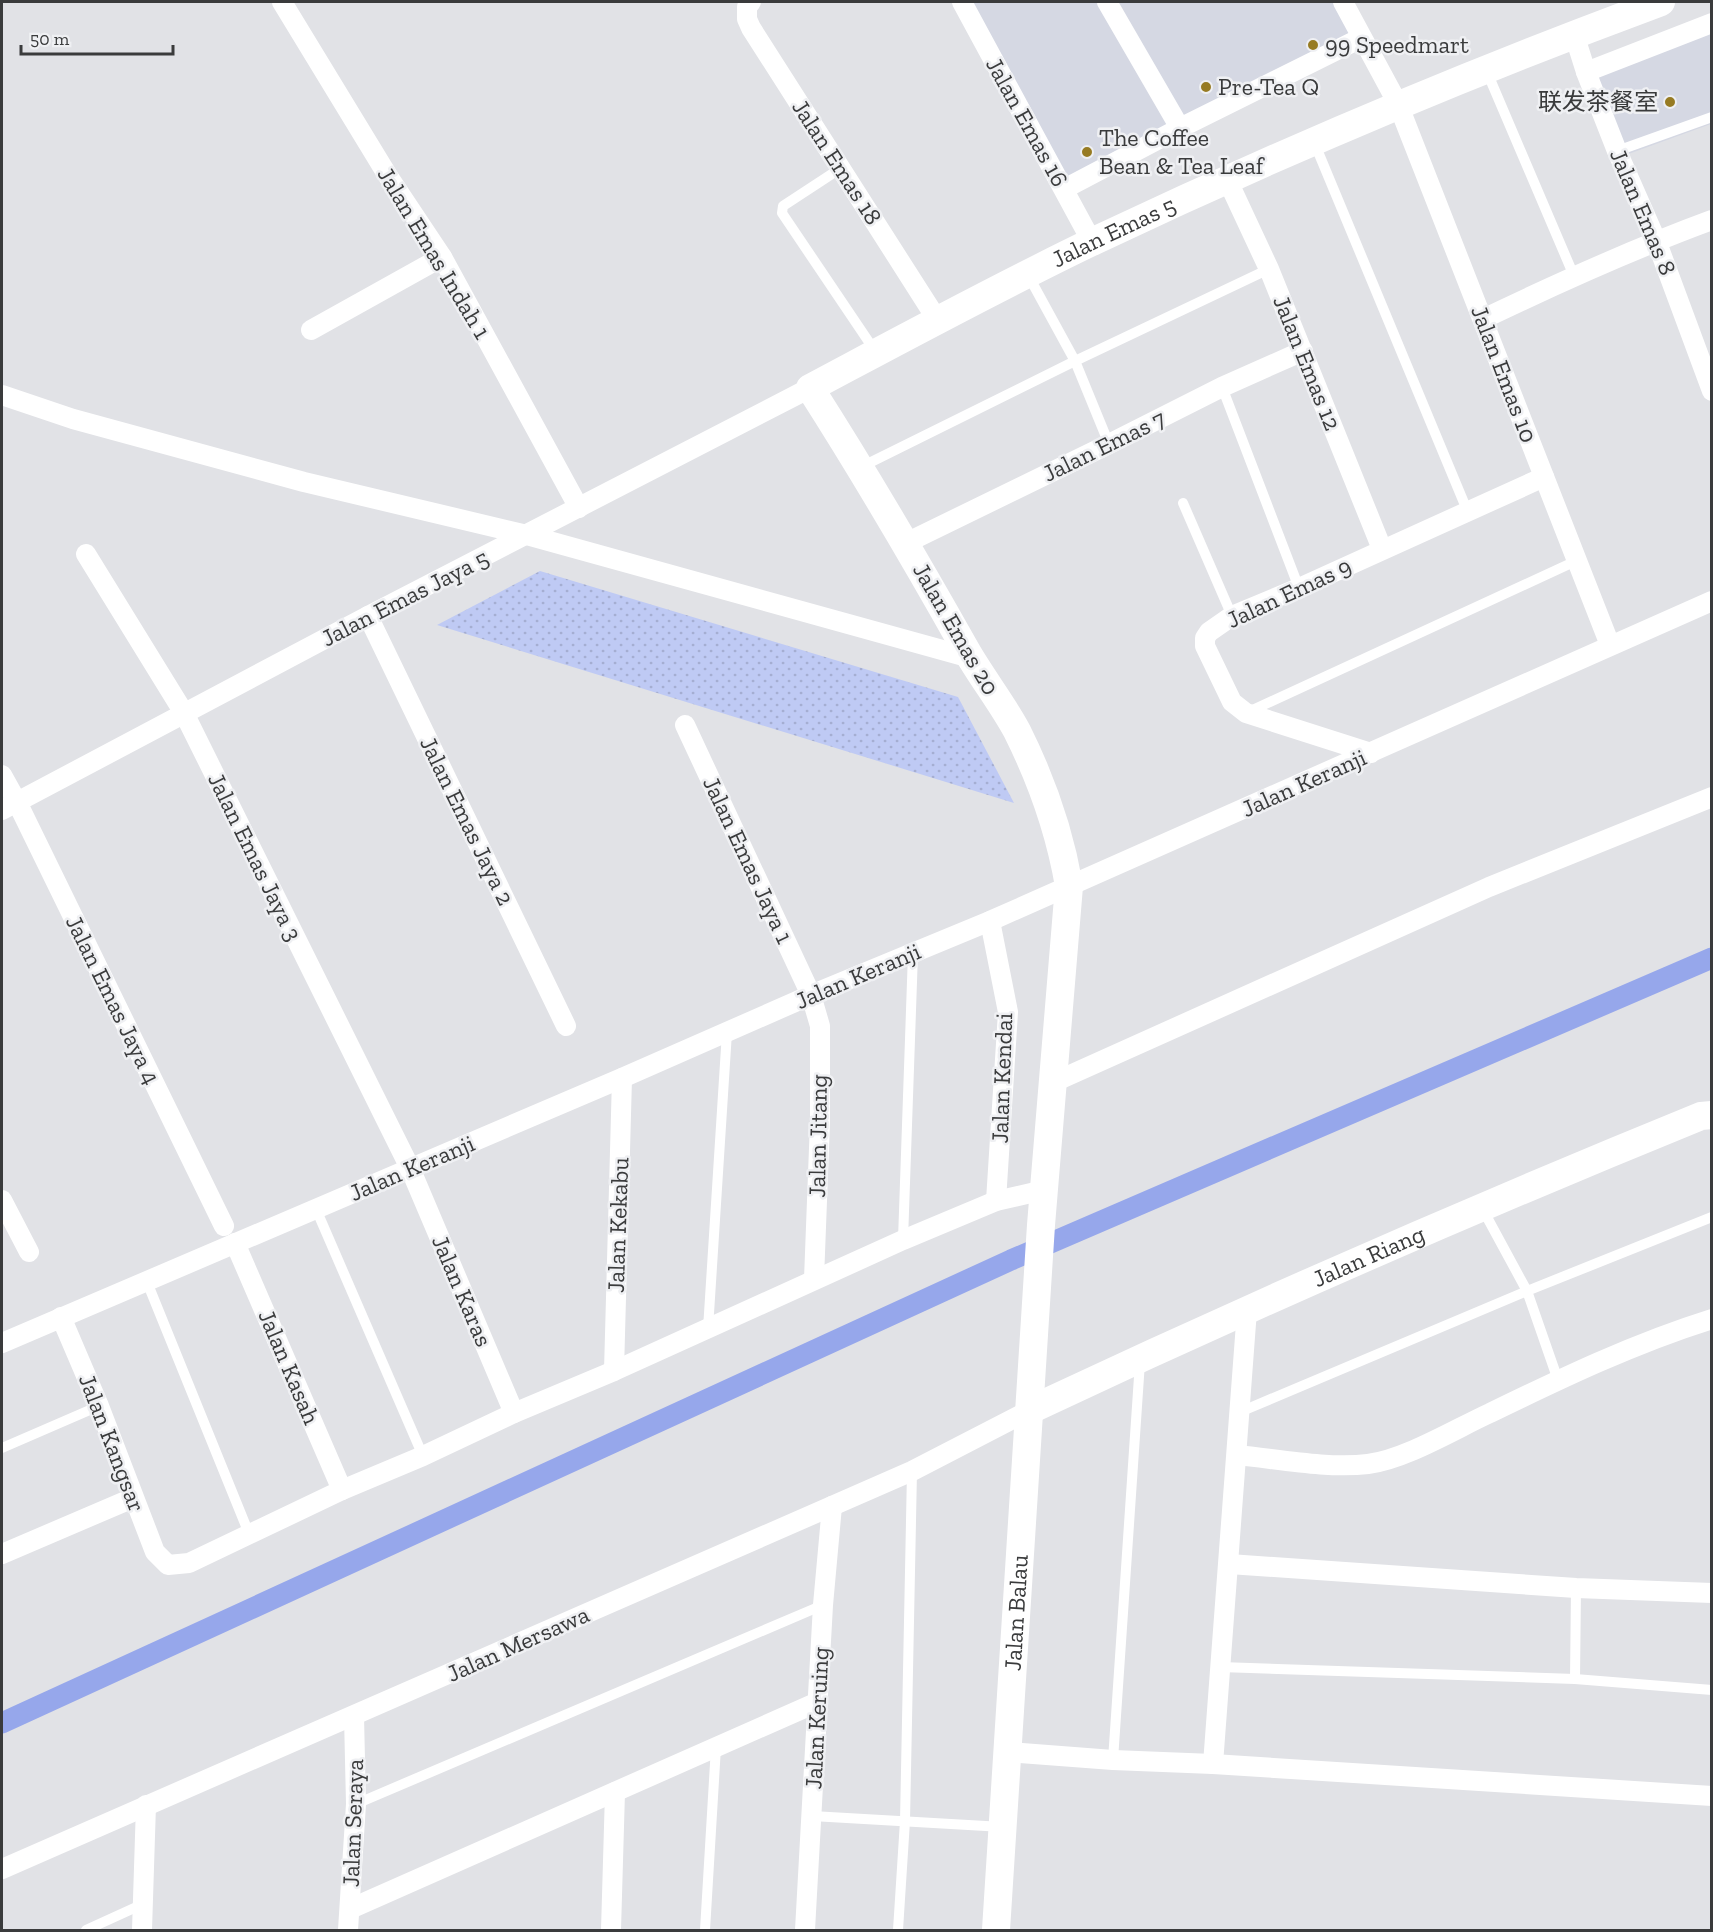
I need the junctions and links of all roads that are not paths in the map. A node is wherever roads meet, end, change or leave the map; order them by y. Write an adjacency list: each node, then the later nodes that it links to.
1 (282, 2): 23 (street, Jalan Emas Indah 1)
2 (751, 2): 17 (street, Jalan Emas 18)
3 (962, 2): 19 (street, Jalan Emas 16)
4 (1107, 2): 14 (street)
5 (1343, 2): 9 (street, Jalan Emas 10)
6 (1661, 2): 8 (street, Jalan Emas 5)
7 (1712, 23): 11 (street)
8 (1574, 34): 10 (street, Jalan Emas 5); 11 (street, Jalan Emas 8)
9 (1361, 38): 12 (street, Jalan Emas 10); 14 (street)
10 (1486, 68): 12 (street, Jalan Emas 5); 26 (lane)
11 (1586, 72): 16 (street, Jalan Emas 8)
12 (1398, 104): 15 (street, Jalan Emas 5); 27 (street, Jalan Emas 10)
13 (1712, 117): 16 (lane)
14 (1180, 128): 19 (street)
15 (1314, 142): 18 (street, Jalan Emas 5); 42 (lane)
16 (1617, 151): 21 (street, Jalan Emas 8)
17 (841, 168): 28 (street, Jalan Emas 18); 31 (lane)
18 (1227, 180): 22 (street, Jalan Emas 5); 24 (street, Jalan Emas 12)
19 (1064, 189): 22 (street, Jalan Emas 16)
20 (1712, 220): 21 (street)
21 (1656, 240): 26 (street); 35 (street, Jalan Emas 8)
22 (1092, 242): 25 (street, Jalan Emas 5)
23 (442, 258): 29 (street); 41 (street, Jalan Emas Indah 1)
24 (1269, 269): 30 (street, Jalan Emas 12); 32 (lane)
25 (1028, 275): 28 (street, Jalan Emas 5); 32 (lane)
26 (1574, 276): 27 (street)
27 (1483, 319): 39 (street, Jalan Emas 10)
28 (938, 321): 31 (street, Jalan Emas 5)
29 (311, 330)
30 (1303, 351): 33 (street, Jalan Emas 7); 45 (street, Jalan Emas 12)
31 (876, 353): 34 (street, Jalan Emas 5)
32 (1075, 361): 37 (lane); 38 (lane)
33 (1222, 387): 37 (street, Jalan Emas 7); 48 (lane)
34 (810, 388): 38 (street, Jalan Emas 20); 41 (street, Jalan Emas Jaya 5)
35 (1712, 391)
36 (2, 395): 43 (street)
37 (1109, 444): 44 (street, Jalan Emas 7)
38 (861, 467): 44 (street, Jalan Emas 20)
39 (1544, 477): 42 (street, Jalan Emas 9); 47 (street, Jalan Emas 10)
40 (1183, 503): 51 (lane)
41 (579, 508): 43 (street, Jalan Emas Jaya 5)
42 (1467, 510): 45 (street, Jalan Emas 9)
43 (526, 535): 50 (street, Jalan Emas Jaya 5); 53 (street)
44 (906, 543): 53 (street, Jalan Emas 20)
45 (1382, 549): 48 (street, Jalan Emas 9)
46 (86, 554): 54 (street, Jalan Emas Jaya 3)
47 (1578, 560): 52 (street, Jalan Emas 10); 55 (lane)
48 (1299, 588): 51 (street, Jalan Emas 9)
49 (1712, 601): 52 (street, Jalan Keranji)
50 (368, 616): 54 (street, Jalan Emas Jaya 5); 65 (street, Jalan Emas Jaya 2)
51 (1232, 616): 55 (street, Jalan Emas 9)
52 (1610, 645): 57 (street, Jalan Keranji)
53 (971, 658): 61 (street, Jalan Emas 20)
54 (184, 713): 60 (street, Jalan Emas Jaya 5); 70 (street, Jalan Emas Jaya 3)
55 (1246, 713): 57 (street)
56 (685, 725): 64 (street, Jalan Emas Jaya 1)
57 (1371, 753): 61 (street, Jalan Keranji)
58 (2, 775): 60 (street, Jalan Emas Jaya 4)
59 (1712, 796): 68 (street)
60 (9, 806): 77 (street, Jalan Emas Jaya 4)
61 (1069, 886): 62 (street, Jalan Keranji); 68 (street, Jalan Emas 20)
62 (990, 921): 63 (street, Jalan Keranji); 73 (street, Jalan Kendai)
63 (913, 952): 64 (street, Jalan Keranji); 78 (lane)
64 (812, 994): 66 (street, Jalan Keranji); 81 (street, Jalan Jitang)
65 (566, 1026)
66 (727, 1032): 67 (street, Jalan Keranji); 87 (lane)
67 (622, 1078): 70 (street, Jalan Keranji); 90 (street, Jalan Kekabu)
68 (1052, 1083): 71 (street, Jalan Balau)
69 (1712, 1115): 74 (street, Jalan Riang)
70 (410, 1168): 75 (street, Jalan Keranji); 95 (street, Jalan Karas)
71 (1044, 1190): 73 (street); 93 (street, Jalan Balau)
72 (2, 1200): 80 (street)
73 (996, 1201): 78 (street)
74 (1482, 1207): 83 (lane); 84 (street, Jalan Riang)
75 (316, 1209): 79 (street, Jalan Keranji); 98 (lane)
76 (1712, 1217): 83 (lane)
77 (224, 1226)
78 (903, 1240): 81 (street)
79 (236, 1243): 82 (street, Jalan Keranji); 100 (street, Jalan Kasah)
80 (28, 1252)
81 (814, 1279): 87 (street)
82 (147, 1282): 85 (street, Jalan Keranji); 103 (lane)
83 (1527, 1290): 91 (lane); 94 (lane)
84 (1247, 1310): 89 (street, Jalan Riang); 94 (street)
85 (61, 1317): 88 (street, Jalan Keranji); 92 (street, Jalan Kangsar)
86 (1712, 1319): 91 (street)
87 (708, 1329): 90 (street)
88 (2, 1342)
89 (1141, 1358): 93 (street, Jalan Riang); 116 (lane)
90 (614, 1371): 95 (street)
91 (1558, 1380): 97 (street)
92 (99, 1406): 96 (lane); 101 (street, Jalan Kangsar)
93 (1030, 1410): 99 (street, Jalan Mersawa); 115 (street, Jalan Balau)
94 (1240, 1412): 97 (street)
95 (514, 1413): 98 (street)
96 (2, 1448)
97 (1237, 1455): 105 (street)
98 (423, 1456): 100 (street)
99 (912, 1471): 102 (street, Jalan Mersawa); 123 (lane)
100 (342, 1490): 103 (street)
101 (133, 1498): 103 (street, Jalan Kangsar); 104 (street)
102 (832, 1506): 108 (street, Jalan Keruing); 113 (street, Jalan Mersawa)
103 (250, 1536)
104 (2, 1554)
105 (1229, 1564): 106 (street); 109 (street)
106 (1576, 1587): 107 (street); 110 (lane)
107 (1712, 1593)
108 (823, 1605): 112 (street, Jalan Keruing); 120 (lane)
109 (1220, 1667): 110 (lane); 117 (street)
110 (1575, 1679): 111 (lane)
111 (1712, 1690)
112 (818, 1702): 114 (street); 122 (street, Jalan Keruing)
113 (354, 1716): 120 (street, Jalan Seraya); 121 (street, Jalan Mersawa)
114 (716, 1747): 118 (street); 132 (lane)
115 (1008, 1752): 116 (street); 124 (street, Jalan Balau)
116 (1113, 1760): 117 (street)
117 (1213, 1764): 119 (street)
118 (615, 1792): 127 (street); 131 (street)
119 (1712, 1796)
120 (356, 1804): 127 (street, Jalan Seraya)
121 (146, 1805): 125 (street, Jalan Mersawa); 126 (street)
122 (812, 1816): 123 (lane); 133 (street, Jalan Keruing)
123 (905, 1821): 124 (lane); 134 (lane)
124 (1003, 1827): 135 (street, Jalan Balau)
125 (2, 1869)
126 (143, 1904): 128 (lane); 129 (street)
127 (350, 1908): 130 (street, Jalan Seraya)
128 (86, 1930)
129 (142, 1930)
130 (348, 1930)
131 (611, 1930)
132 (705, 1930)
133 (805, 1930)
134 (898, 1930)
135 (996, 1930)

